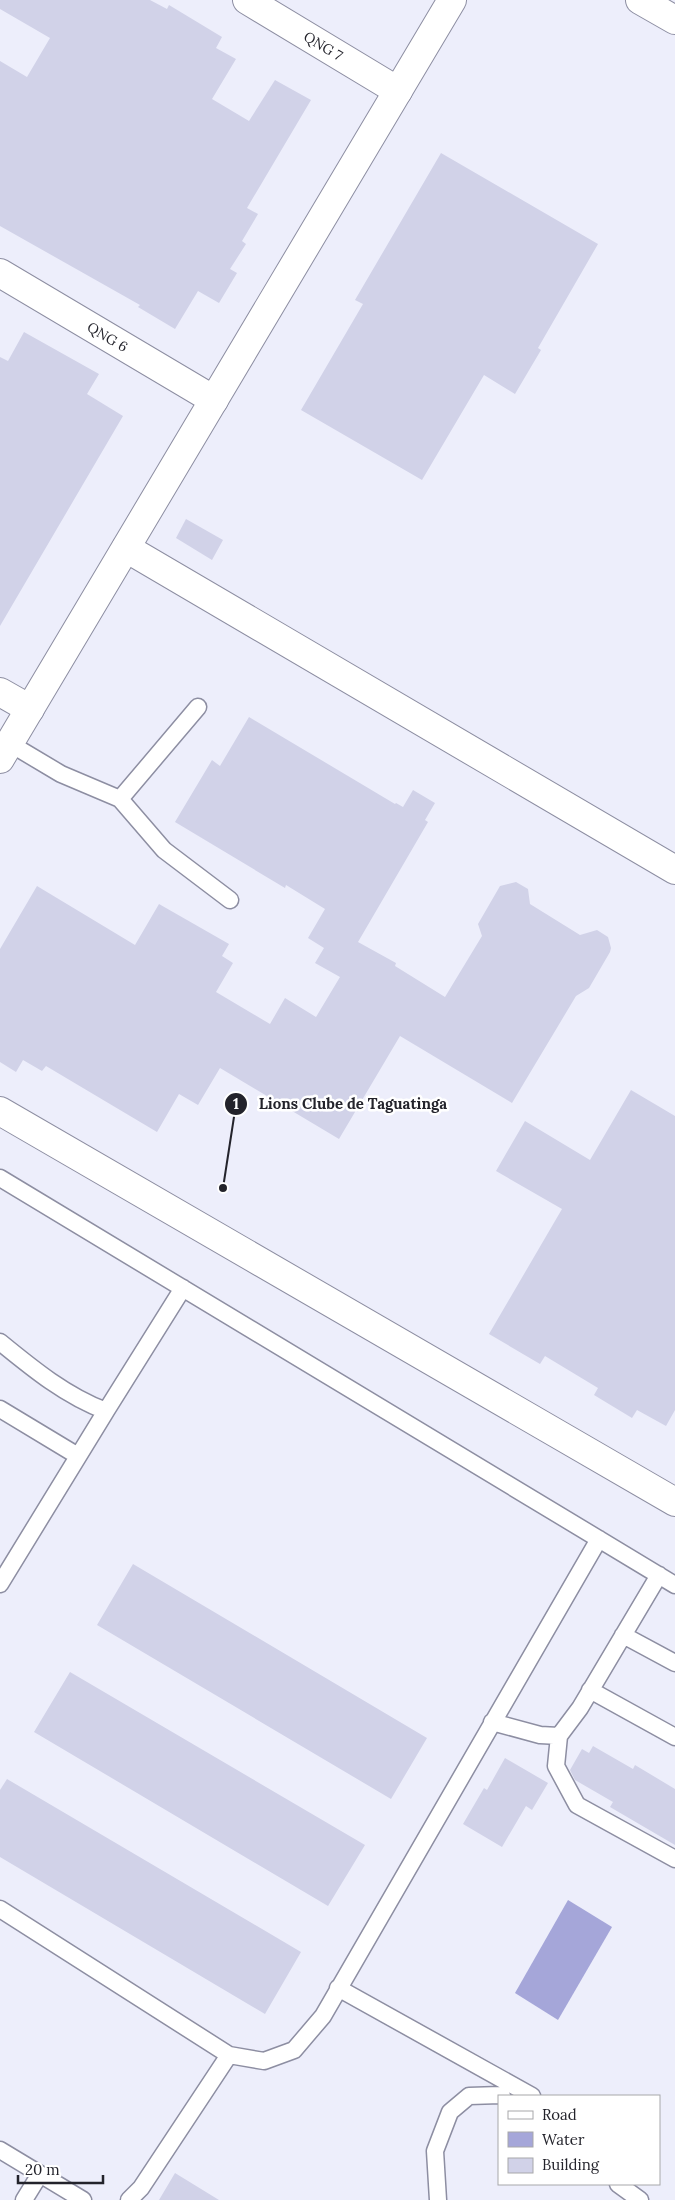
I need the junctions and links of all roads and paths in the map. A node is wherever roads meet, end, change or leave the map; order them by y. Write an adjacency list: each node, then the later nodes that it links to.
1 (247, 0): 5 (street, QNG 7)
2 (452, 0): 5 (street)
3 (640, 0): 4 (street)
4 (675, 20)
5 (398, 91): 7 (street)
6 (0, 274): 7 (street, QNG 6)
7 (214, 400): 8 (street)
8 (126, 548): 11 (street); 14 (street)
9 (0, 692): 11 (street)
10 (198, 707): 13 (lane)
11 (30, 709): 12 (street)
12 (5, 751): 13 (lane)
13 (120, 798): 15 (lane)
14 (675, 870)
15 (230, 900)
16 (0, 1111): 23 (street)
17 (0, 1178): 18 (lane)
18 (183, 1288): 21 (lane); 24 (lane)
19 (0, 1342): 21 (lane)
20 (0, 1409): 22 (lane)
21 (106, 1411): 22 (lane)
22 (78, 1456): 26 (lane)
23 (675, 1502)
24 (599, 1538): 25 (lane); 31 (lane)
25 (659, 1575): 27 (lane); 28 (lane)
26 (0, 1584)
27 (675, 1585)
28 (623, 1636): 29 (lane); 30 (lane)
29 (675, 1663)
30 (590, 1690): 32 (lane); 33 (lane)
31 (492, 1722): 32 (lane); 36 (lane)
32 (560, 1736): 34 (lane)
33 (675, 1737)
34 (675, 1859)
35 (0, 1909): 37 (lane)
36 (338, 1988): 37 (lane); 39 (lane)
37 (229, 2055): 45 (lane)
38 (498, 2095): 46 (lane)
39 (530, 2095)
40 (0, 2150): 41 (lane)
41 (40, 2174): 43 (lane); 44 (lane)
42 (619, 2185): 47 (lane)
43 (24, 2200)
44 (83, 2200)
45 (129, 2200)
46 (438, 2200)
47 (640, 2200)

